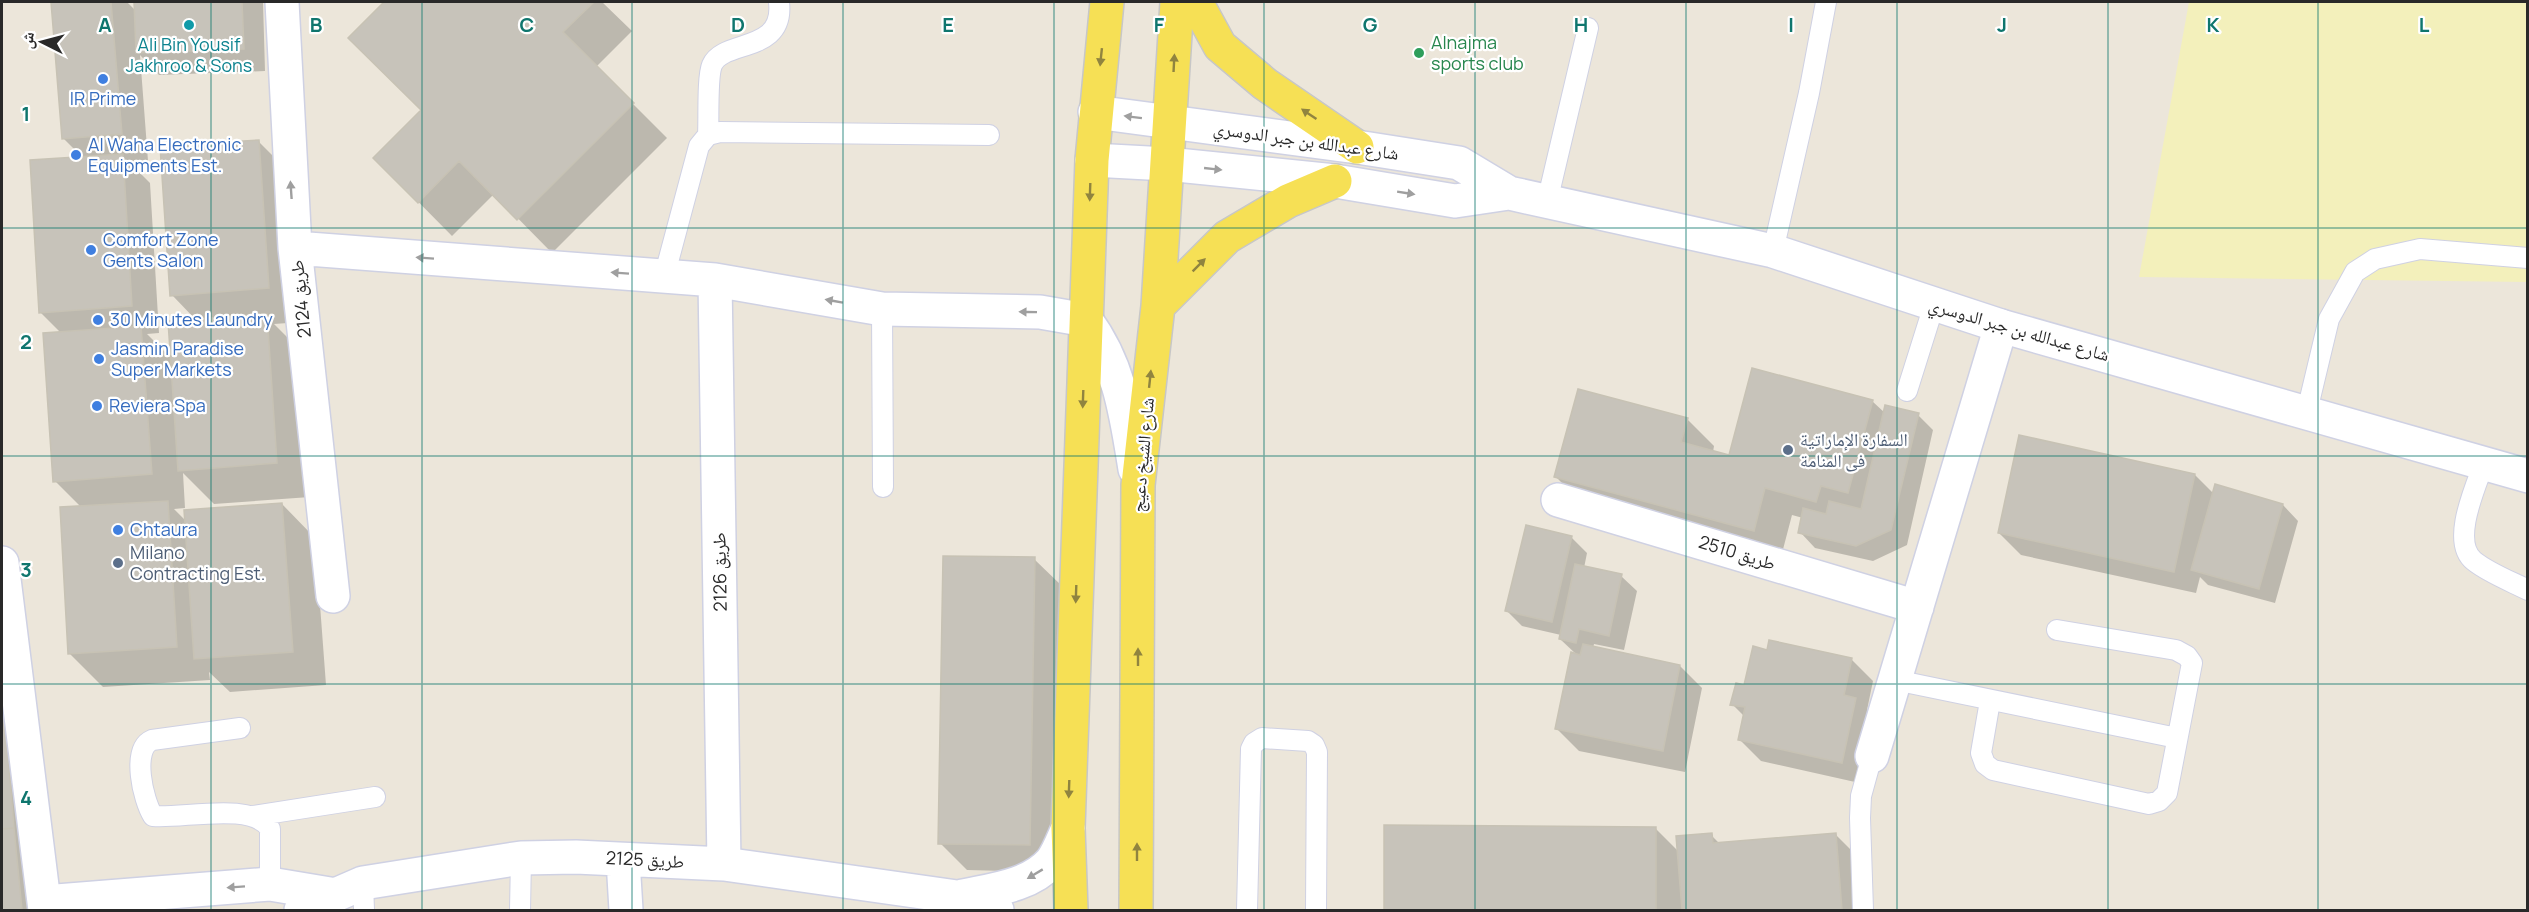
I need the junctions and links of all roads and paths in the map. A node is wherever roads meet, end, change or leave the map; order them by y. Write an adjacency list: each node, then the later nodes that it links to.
1 (282, 2): 18 (street, طريق 2124, one-way to 1)
2 (779, 2): 10 (lane)
3 (1107, 2): 8 (main road, one-way to 8)
4 (1177, 2): 9 (main road, شارع الشيخ دعيج, one-way to 4)
5 (1196, 2): 12 (main road, one-way to 5)
6 (1826, 2): 19 (lane)
7 (1588, 28): 17 (lane)
8 (1095, 112): 9 (street, شارع عبدالله بن جبر الدوسري, one-way to 8); 13 (main road)
9 (1170, 122): 12 (street, شارع عبدالله بن جبر الدوسري); 14 (main road, شارع الشيخ دعيج)
10 (708, 135): 11 (lane); 21 (lane)
11 (989, 135)
12 (1357, 147): 16 (street, شارع عبدالله بن جبر الدوسري)
13 (1092, 160): 14 (street, شارع عبدالله بن جبر الدوسري); 26 (main road, one-way to 26)
14 (1167, 164): 15 (street, شارع عبدالله بن جبر الدوسري, one-way to 15); 24 (main road, شارع الشيخ دعيج)
15 (1335, 181): 16 (street, شارع عبدالله بن جبر الدوسري, one-way to 16); 24 (main road, one-way to 15)
16 (1509, 193): 17 (street, شارع عبدالله بن جبر الدوسري)
17 (1547, 202): 19 (street, شارع عبدالله بن جبر الدوسري)
18 (295, 248): 21 (street, one-way to 18); 37 (street, طريق 2124)
19 (1773, 251): 23 (street, شارع عبدالله بن جبر الدوسري)
20 (2528, 258): 29 (lane)
21 (664, 277): 22 (street)
22 (715, 280): 25 (street, one-way to 22); 50 (street, طريق 2126)
23 (1934, 305): 27 (street, شارع عبدالله بن جبر الدوسري); 28 (lane)
24 (1158, 306): 32 (main road, شارع الشيخ دعيج, one-way to 24)
25 (882, 309): 26 (street, one-way to 25); 33 (lane)
26 (1086, 320): 32 (street); 47 (main road, one-way to 47)
27 (2001, 326): 29 (street, شارع عبدالله بن جبر الدوسري); 38 (street)
28 (1907, 391)
29 (2307, 411): 30 (street, شارع عبدالله بن جبر الدوسري)
30 (2484, 463): 31 (street, شارع عبدالله بن جبر الدوسري); 36 (lane)
31 (2528, 476)
32 (1138, 485): 60 (main road, شارع الشيخ دعيج, one-way to 32)
33 (884, 487)
34 (1558, 500): 38 (street, طريق 2510)
35 (2, 563): 54 (street)
36 (2528, 590)
37 (333, 596)
38 (1917, 607): 40 (street)
39 (2057, 630): 43 (lane)
40 (1895, 680): 41 (lane); 44 (street)
41 (1990, 701): 43 (lane); 43 (lane)
42 (240, 728): 46 (lane)
43 (2176, 738)
44 (1872, 756): 63 (lane)
45 (375, 798): 46 (lane)
46 (253, 816): 51 (lane)
47 (1068, 828): 53 (street, طريق 2125, one-way to 53); 59 (main road)
48 (521, 858): 49 (street, طريق 2125); 52 (street, طريق 2125); 56 (lane)
49 (623, 860): 50 (street, طريق 2125); 57 (street)
50 (724, 864): 53 (street, طريق 2125)
51 (270, 884): 52 (street, طريق 2125); 54 (street, طريق 2125, one-way to 54)
52 (354, 896): 55 (street, طريق 2125)
53 (957, 897): 58 (street, طريق 2125)
54 (44, 906)
55 (302, 910)
56 (520, 910)
57 (626, 910)
58 (997, 910)
59 (1071, 910)
60 (1136, 910)
61 (1248, 910): 62 (lane)
62 (1316, 910)
63 (1863, 910)

